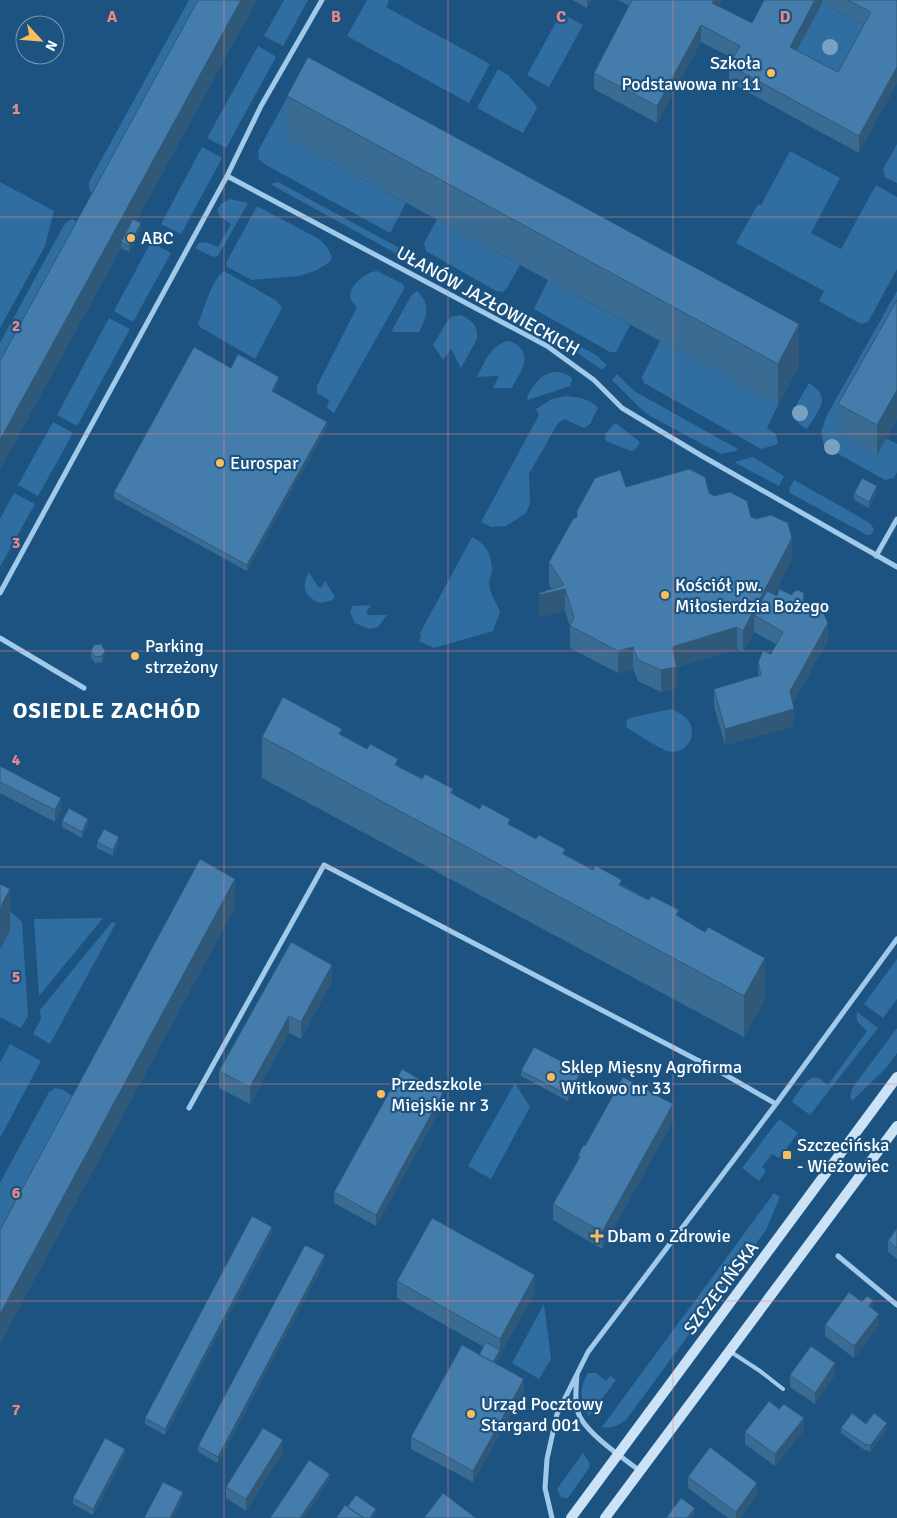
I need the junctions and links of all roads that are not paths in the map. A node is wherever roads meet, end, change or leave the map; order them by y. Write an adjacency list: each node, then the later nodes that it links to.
1 (322, 0): 2 (street)
2 (227, 176): 4 (street, UŁANÓW JAZŁOWIECKICH); 6 (street)
3 (897, 518): 4 (street)
4 (876, 556): 5 (street, UŁANÓW JAZŁOWIECKICH)
5 (897, 567)
6 (0, 593)
7 (0, 638): 8 (street)
8 (84, 688)
9 (897, 939): 11 (street)
10 (897, 1077): 19 (main road, SZCZECIŃSKA)
11 (776, 1104): 12 (street); 17 (street)
12 (189, 1108)
13 (897, 1126): 16 (main road)
14 (838, 1256): 15 (street)
15 (897, 1305)
16 (730, 1351): 18 (lane); 20 (main road)
17 (577, 1372): 19 (street); 21 (street)
18 (783, 1389)
19 (618, 1454): 20 (street); 22 (main road, SZCZECIŃSKA)
20 (640, 1471): 23 (main road)
21 (552, 1518)
22 (571, 1518)
23 (606, 1518)

